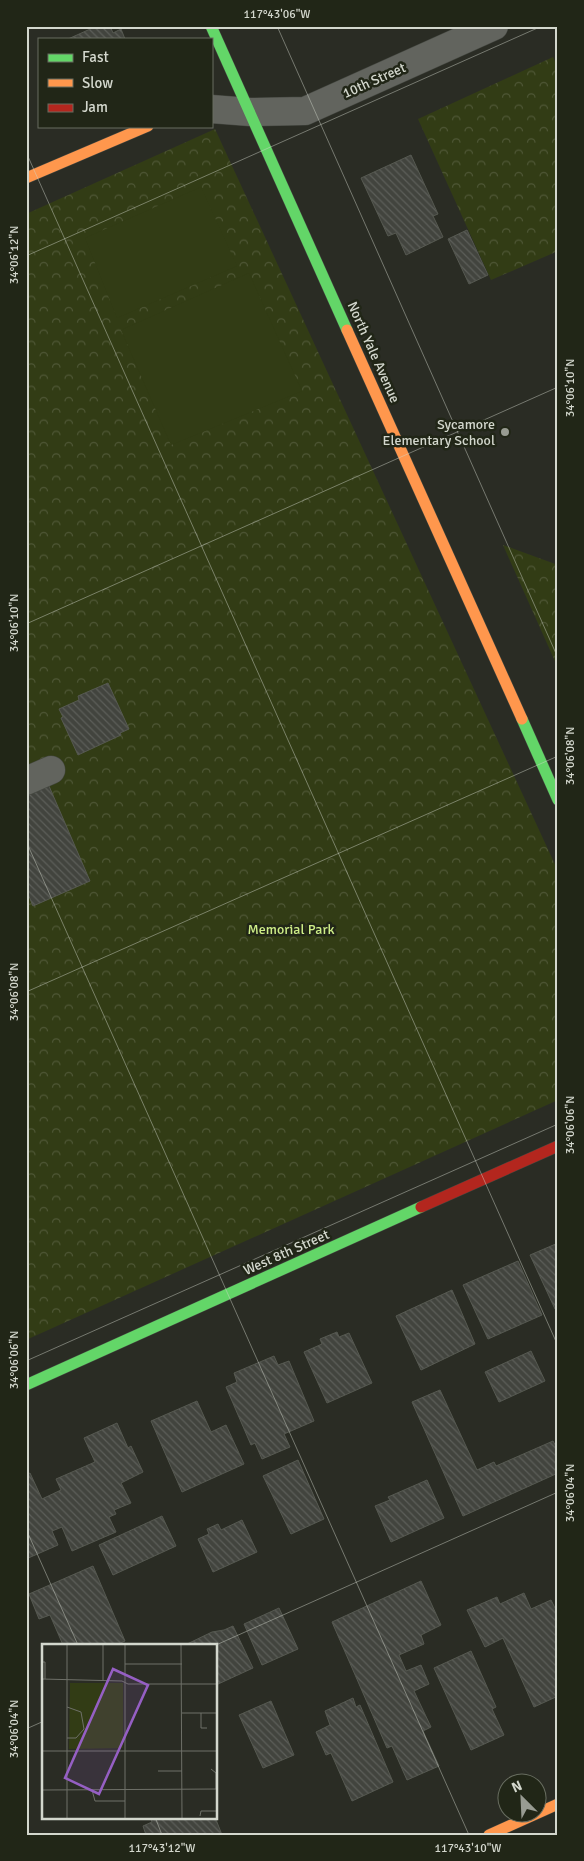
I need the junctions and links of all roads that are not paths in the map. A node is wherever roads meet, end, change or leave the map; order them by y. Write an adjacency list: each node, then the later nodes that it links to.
1 (211, 26): 4 (street, North Yale Avenue)
2 (494, 26): 4 (street, 10th Street)
3 (212, 109): 4 (street, 10th Street)
4 (250, 112): 9 (street, North Yale Avenue)
5 (143, 128): 6 (street)
6 (26, 178)
7 (51, 770): 8 (street)
8 (26, 781)
9 (558, 800)
10 (558, 1146): 11 (street, West 8th Street)
11 (26, 1385)
12 (558, 1804): 13 (street)
13 (489, 1835)

